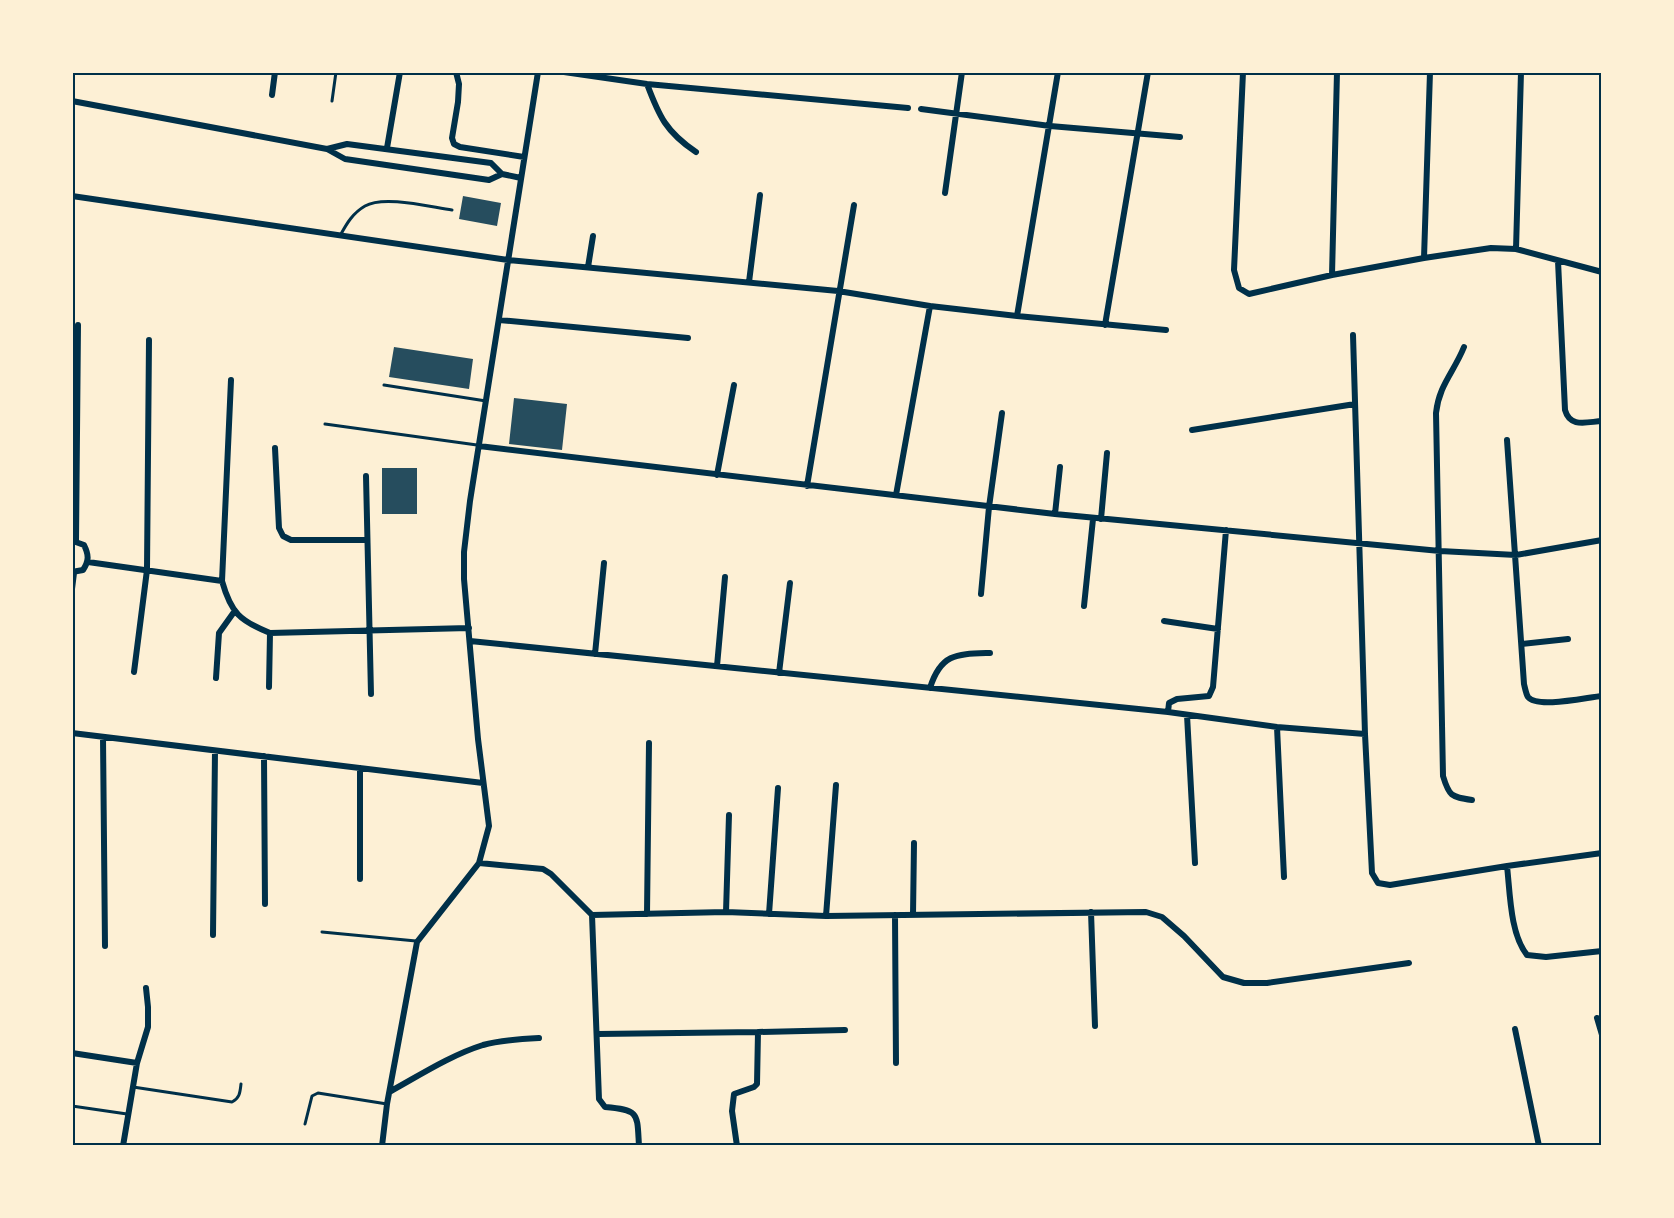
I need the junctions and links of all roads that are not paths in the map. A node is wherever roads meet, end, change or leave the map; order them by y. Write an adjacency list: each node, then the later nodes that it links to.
1 (275, 72): 15 (street)
2 (336, 72): 17 (lane)
3 (400, 72): 25 (street)
4 (456, 72): 27 (street)
5 (538, 72): 27 (street)
6 (564, 72): 14 (street)
7 (962, 72): 20 (street)
8 (1058, 72): 21 (street)
9 (1148, 72): 22 (street)
10 (1243, 72): 43 (street)
11 (1337, 72): 43 (street)
12 (1430, 72): 38 (street)
13 (1521, 72): 37 (street)
14 (647, 84): 18 (street); 26 (street)
15 (272, 95)
16 (72, 101): 24 (street)
17 (332, 101)
18 (908, 108)
19 (921, 109): 20 (street)
20 (956, 112): 21 (street); 30 (street)
21 (1050, 126): 22 (street); 47 (street)
22 (1137, 134): 23 (street); 50 (street)
23 (1180, 137)
24 (327, 148): 25 (street); 28 (street)
25 (387, 148): 28 (street)
26 (696, 152)
27 (524, 157): 29 (street)
28 (502, 174): 29 (street)
29 (521, 178): 39 (street)
30 (945, 193)
31 (760, 195): 44 (street)
32 (72, 196): 35 (street)
33 (854, 205): 45 (street)
34 (452, 210): 35 (lane)
35 (341, 234): 39 (street)
36 (593, 237): 41 (street)
37 (1516, 249): 38 (street); 40 (street)
38 (1424, 258): 43 (street)
39 (508, 260): 41 (street); 48 (street)
40 (1558, 261): 42 (street); 62 (street)
41 (588, 267): 44 (street)
42 (1602, 272)
43 (1332, 275)
44 (749, 282): 45 (street)
45 (838, 291): 46 (street); 72 (street)
46 (930, 306): 47 (street); 73 (street)
47 (1017, 316): 50 (street)
48 (499, 320): 53 (street); 59 (street)
49 (78, 325): 81 (street)
50 (1105, 325): 51 (street)
51 (1166, 330)
52 (1353, 335): 60 (street)
53 (688, 338)
54 (149, 340): 87 (street)
55 (1464, 347): 83 (street)
56 (231, 380): 90 (street)
57 (734, 385): 70 (street)
58 (384, 386): 59 (lane)
59 (486, 401): 66 (street)
60 (1356, 404): 64 (street); 82 (street)
61 (1002, 413): 74 (street)
62 (1602, 421)
63 (325, 424): 66 (lane)
64 (1192, 430)
65 (1508, 440): 84 (street)
66 (479, 446): 70 (street); 97 (street)
67 (275, 448): 79 (street)
68 (1107, 453): 77 (street)
69 (1060, 467): 75 (street)
70 (717, 475): 72 (street)
71 (366, 476): 79 (street)
72 (807, 486): 73 (street)
73 (896, 495): 74 (street)
74 (989, 507): 75 (street); 93 (street)
75 (1055, 514): 76 (street)
76 (1093, 519): 77 (street); 94 (street)
77 (1101, 519): 78 (street)
78 (1226, 530): 82 (street); 98 (street)
79 (367, 540): 99 (street)
80 (1602, 540): 84 (street)
81 (74, 541): 85 (street)
82 (1360, 543): 83 (street); 118 (street)
83 (1440, 551): 84 (street); 127 (street)
84 (1516, 555): 103 (street)
85 (88, 562): 87 (street); 88 (street)
86 (604, 563): 105 (street)
87 (147, 570): 90 (street); 107 (street)
88 (73, 573): 92 (street)
89 (725, 577): 106 (street)
90 (222, 581): 95 (street)
91 (789, 583): 108 (street)
92 (72, 589)
93 (981, 594)
94 (1084, 606)
95 (234, 612): 100 (street); 109 (street)
96 (1164, 621): 98 (street)
97 (469, 628): 99 (street); 102 (street)
98 (1218, 629): 114 (street)
99 (370, 631): 100 (street); 112 (street)
100 (270, 633): 110 (street)
101 (1568, 639): 103 (street)
102 (470, 641): 105 (street); 124 (street)
103 (1522, 644): 113 (street)
104 (990, 653): 111 (street)
105 (595, 654): 106 (street)
106 (717, 666): 108 (street)
107 (134, 672)
108 (779, 673): 111 (street)
109 (216, 678)
110 (269, 687)
111 (930, 688): 114 (street)
112 (371, 694)
113 (1602, 696)
114 (1168, 712): 115 (street)
115 (1187, 715): 116 (street); 131 (street)
116 (1277, 727): 118 (street); 134 (street)
117 (72, 733): 119 (street)
118 (1365, 734): 133 (street)
119 (103, 737): 121 (street); 148 (street)
120 (649, 743): 140 (street)
121 (216, 751): 122 (street); 146 (street)
122 (264, 756): 123 (street); 136 (street)
123 (360, 768): 124 (street); 135 (street)
124 (483, 783): 132 (street)
125 (837, 785): 142 (street)
126 (778, 788): 141 (street)
127 (1472, 800)
128 (729, 816): 137 (street)
129 (914, 843): 144 (street)
130 (1602, 853): 133 (street)
131 (1196, 862)
132 (479, 863): 139 (street); 147 (street)
133 (1507, 866): 149 (street)
134 (1284, 877)
135 (360, 879)
136 (265, 904)
137 (726, 912): 140 (street); 141 (street)
138 (1091, 912): 144 (street); 150 (street); 153 (street)
139 (592, 915): 140 (street); 157 (street)
140 (647, 915)
141 (769, 915): 142 (street)
142 (826, 915): 143 (street)
143 (895, 915): 144 (street); 162 (street)
144 (913, 915)
145 (322, 932): 147 (lane)
146 (213, 935)
147 (417, 942): 165 (street)
148 (105, 946)
149 (1602, 951)
150 (1409, 963)
151 (146, 988): 161 (street)
152 (1597, 1018): 158 (street)
153 (1095, 1026)
154 (1515, 1029): 174 (street)
155 (845, 1030): 156 (street)
156 (758, 1032): 157 (street); 173 (street)
157 (598, 1034): 172 (street)
158 (1602, 1035)
159 (539, 1038): 165 (street)
160 (72, 1053): 161 (street)
161 (137, 1063): 164 (street)
162 (896, 1063)
163 (241, 1083): 164 (lane)
164 (134, 1087): 168 (street)
165 (391, 1091): 166 (street)
166 (387, 1104): 169 (lane); 171 (street)
167 (72, 1106): 168 (lane)
168 (128, 1115): 170 (street)
169 (305, 1124)
170 (123, 1146)
171 (382, 1146)
172 (639, 1146)
173 (736, 1146)
174 (1539, 1146)

